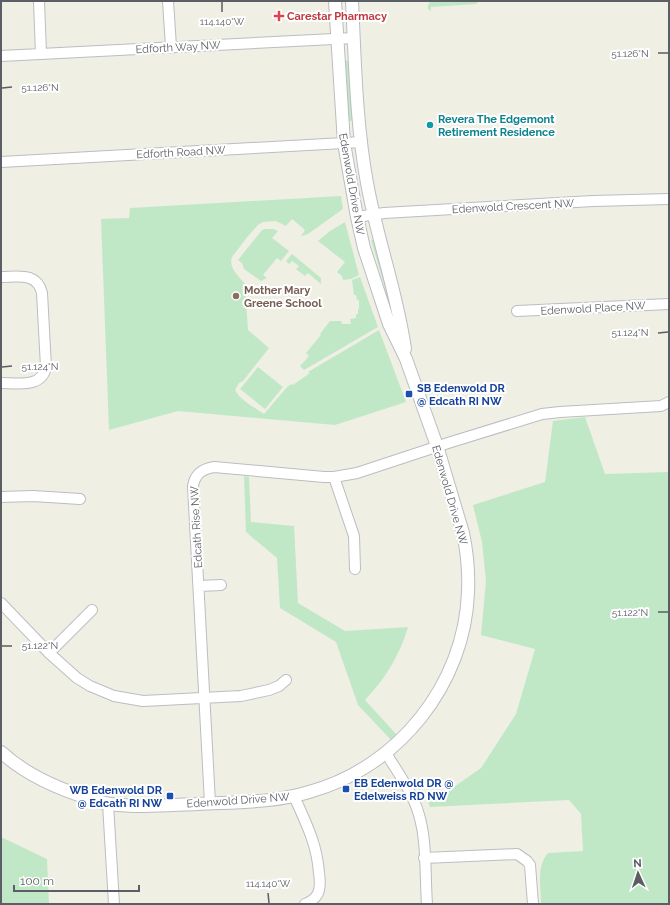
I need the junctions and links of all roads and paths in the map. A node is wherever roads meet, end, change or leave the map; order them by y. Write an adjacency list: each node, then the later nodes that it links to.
1 (38, 1): 8 (street)
2 (168, 1): 7 (street)
3 (335, 1): 5 (street, Edenwold Drive NW)
4 (352, 1): 6 (street, Edenwold Drive NW)
5 (337, 38): 6 (street, Edforth Way NW); 7 (street, Edforth Way NW); 11 (street, Edenwold Drive NW)
6 (354, 38): 10 (street, Edenwold Drive NW)
7 (171, 47): 8 (street, Edforth Way NW)
8 (41, 54): 9 (street, Edforth Way NW)
9 (1, 56)
10 (362, 142): 11 (street, Edforth Road NW); 14 (street, Edenwold Drive NW)
11 (344, 143): 12 (street, Edforth Road NW); 15 (street, Edenwold Drive NW)
12 (1, 162)
13 (669, 199): 14 (street, Edenwold Crescent NW)
14 (373, 214): 15 (street, Edenwold Crescent NW); 19 (street, Edenwold Drive NW)
15 (357, 217): 19 (street, Edenwold Drive NW)
16 (1, 277): 20 (street)
17 (669, 304): 18 (street, Edenwold Place NW)
18 (516, 311)
19 (406, 359): 22 (street, Edenwold Drive NW)
20 (1, 383)
21 (669, 402): 22 (street)
22 (437, 446): 23 (street, Edcath Rise NW); 35 (street, Edenwold Drive NW)
23 (334, 477): 26 (street); 28 (street, Edcath Rise NW)
24 (1, 497): 25 (street)
25 (80, 499)
26 (355, 569)
27 (221, 585): 28 (street)
28 (199, 586): 33 (street, Edcath Rise NW)
29 (1, 603): 31 (street)
30 (92, 610): 31 (street)
31 (49, 653): 33 (street)
32 (286, 680): 33 (street)
33 (205, 698): 37 (street, Edcath Rise NW)
34 (1, 752): 38 (street, Edenwold Drive NW)
35 (386, 754): 36 (street, Edenwold Drive NW); 39 (street)
36 (294, 796): 37 (street, Edenwold Drive NW); 41 (street)
37 (210, 803): 38 (street, Edenwold Drive NW)
38 (108, 804): 40 (street)
39 (424, 858): 42 (street); 43 (street)
40 (114, 904)
41 (305, 904)
42 (427, 904)
43 (533, 904)

